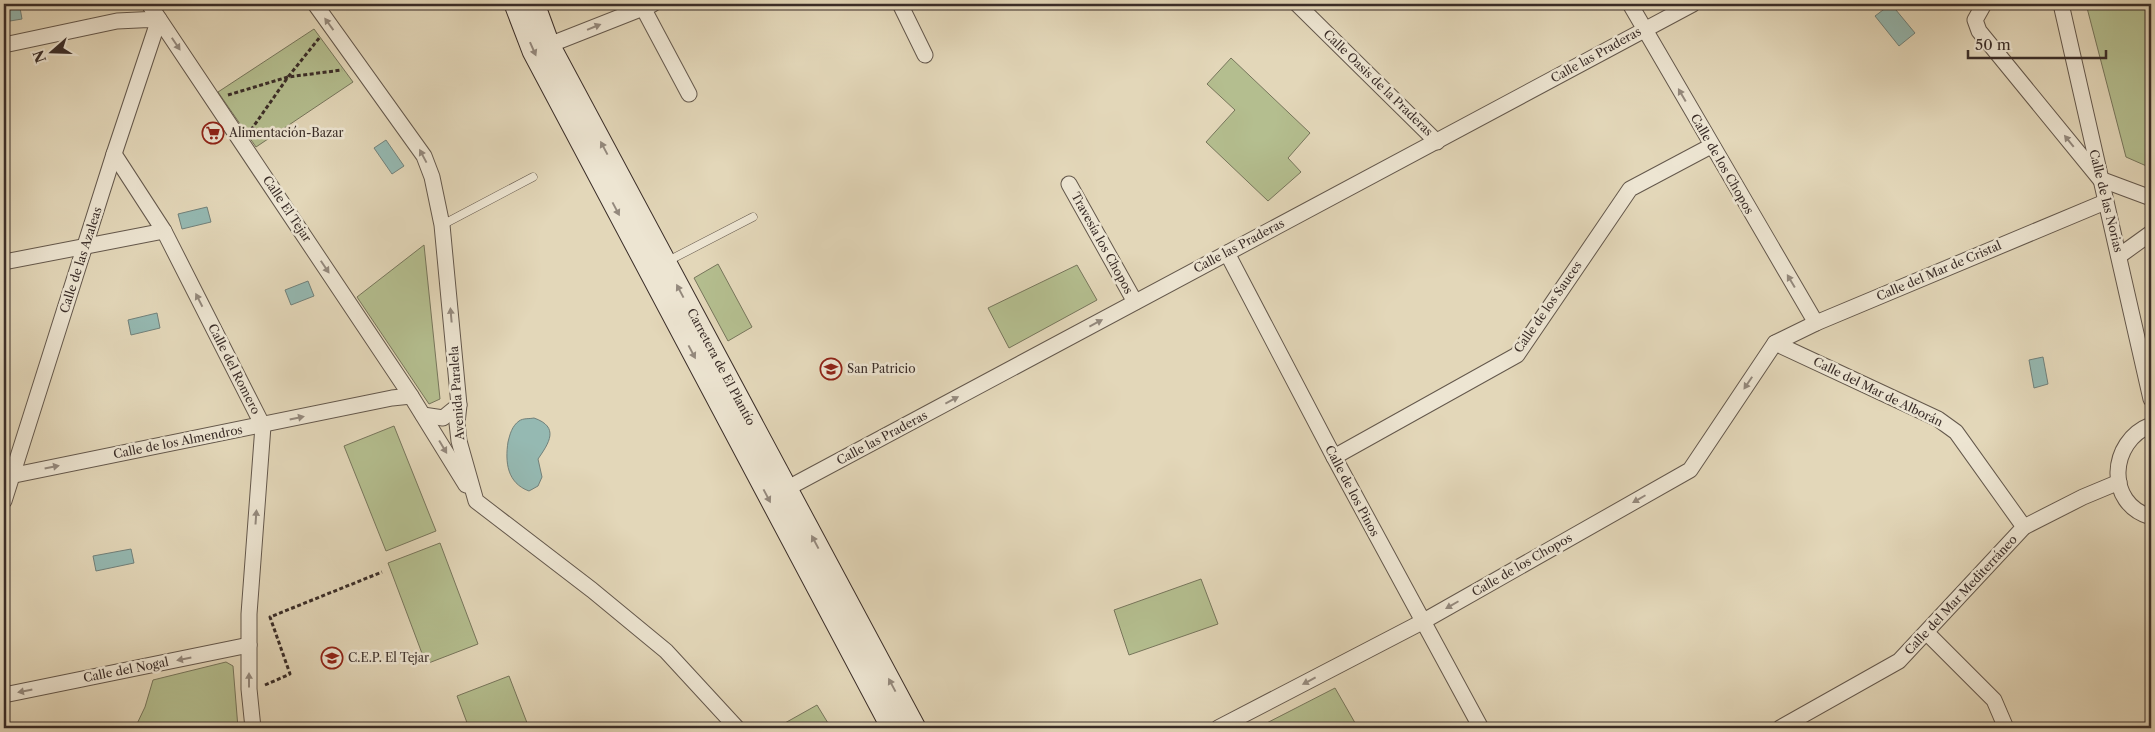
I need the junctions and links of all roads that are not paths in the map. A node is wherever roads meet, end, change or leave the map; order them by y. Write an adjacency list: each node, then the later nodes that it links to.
1 (150, 4): 12 (street, Calle El Tejar)
2 (315, 4): 27 (street, Avenida Paralela, one-way to 2)
3 (514, 4): 58 (street, Carretera de El Plantío, one-way to 58)
4 (534, 4): 15 (street, Carretera de El Plantío)
5 (900, 4): 16 (street)
6 (1296, 4): 18 (street, Calle Oasis de la Praderas)
7 (1630, 4): 13 (street, Calle de los Chopos)
8 (1693, 4): 13 (street, Calle las Praderas)
9 (1984, 4): 22 (street, one-way to 9)
10 (2060, 4): 22 (street, Calle de las Norias)
11 (646, 5): 15 (street, one-way to 11); 17 (street)
12 (159, 19): 14 (street); 20 (street, Calle de las Azaleas); 38 (street, Calle El Tejar, one-way to 38)
13 (1644, 29): 18 (street, Calle las Praderas); 19 (street, Calle de los Chopos, one-way to 13)
14 (4, 45)
15 (549, 45): 34 (street, Carretera de El Plantío, one-way to 15)
16 (925, 55)
17 (688, 94)
18 (1437, 142): 31 (street, Calle las Praderas)
19 (1712, 146): 36 (street, Calle de los Chopos, one-way to 19); 44 (street, Calle de los Sauces)
20 (114, 154): 28 (street, Calle del Romero); 30 (street, Calle de las Azaleas)
21 (532, 177): 27 (lane)
22 (2100, 179): 24 (street); 25 (street, Calle de las Norias)
23 (1068, 184): 35 (street, Travesía los Chopos)
24 (2151, 198)
25 (2105, 202): 32 (street, Calle de las Norias); 36 (street, Calle del Mar de Cristal)
26 (753, 217): 34 (lane)
27 (442, 225): 40 (street, Avenida Paralela, one-way to 27)
28 (164, 230): 30 (street); 43 (street, Calle del Romero, one-way to 28)
29 (2151, 233): 32 (street)
30 (85, 246): 33 (street); 45 (street, Calle de las Azaleas)
31 (1227, 253): 35 (street, Calle las Praderas); 44 (street, Calle de los Pinos)
32 (2119, 256): 39 (street, Calle de las Norias)
33 (4, 262)
34 (665, 263): 47 (street, Carretera de El Plantío, one-way to 34)
35 (1135, 302): 47 (street, Calle las Praderas, one-way to 35)
36 (1816, 323): 37 (street, Calle del Mar de Cristal)
37 (1775, 343): 51 (street, Calle del Mar de Alborán); 52 (street, Calle de los Chopos, one-way to 52)
38 (412, 396): 41 (street, Calle El Tejar); 43 (street, Calle de los Almendros, one-way to 38)
39 (2151, 399)
40 (459, 405): 41 (street); 49 (street, Avenida Paralela)
41 (423, 415): 49 (street, Calle El Tejar, one-way to 49)
42 (2151, 425): 46 (street)
43 (263, 426): 45 (street, Calle de los Almendros, one-way to 43); 54 (street, Calle del Romero, one-way to 43)
44 (1334, 457): 52 (street, Calle de los Pinos)
45 (8, 476): 48 (street, Calle de las Azaleas)
46 (2119, 482): 50 (street); 51 (street, Calle del Mar Mediterráneo)
47 (786, 489): 59 (street, Carretera de El Plantío, one-way to 47)
48 (4, 501)
49 (476, 501): 57 (street)
50 (2151, 517)
51 (2024, 528): 53 (street, Calle del Mar Mediterráneo)
52 (1422, 622): 60 (street, Calle de los Chopos, one-way to 60); 61 (street, Calle de los Pinos)
53 (1927, 633): 62 (street, Calle del Mar Mediterráneo); 63 (street)
54 (249, 646): 55 (street, Calle del Nogal, one-way to 55); 56 (street, Calle del Romero, one-way to 54)
55 (4, 695)
56 (253, 728)
57 (737, 728)
58 (892, 728)
59 (915, 728)
60 (1218, 728)
61 (1481, 728)
62 (1780, 728)
63 (2006, 728)

